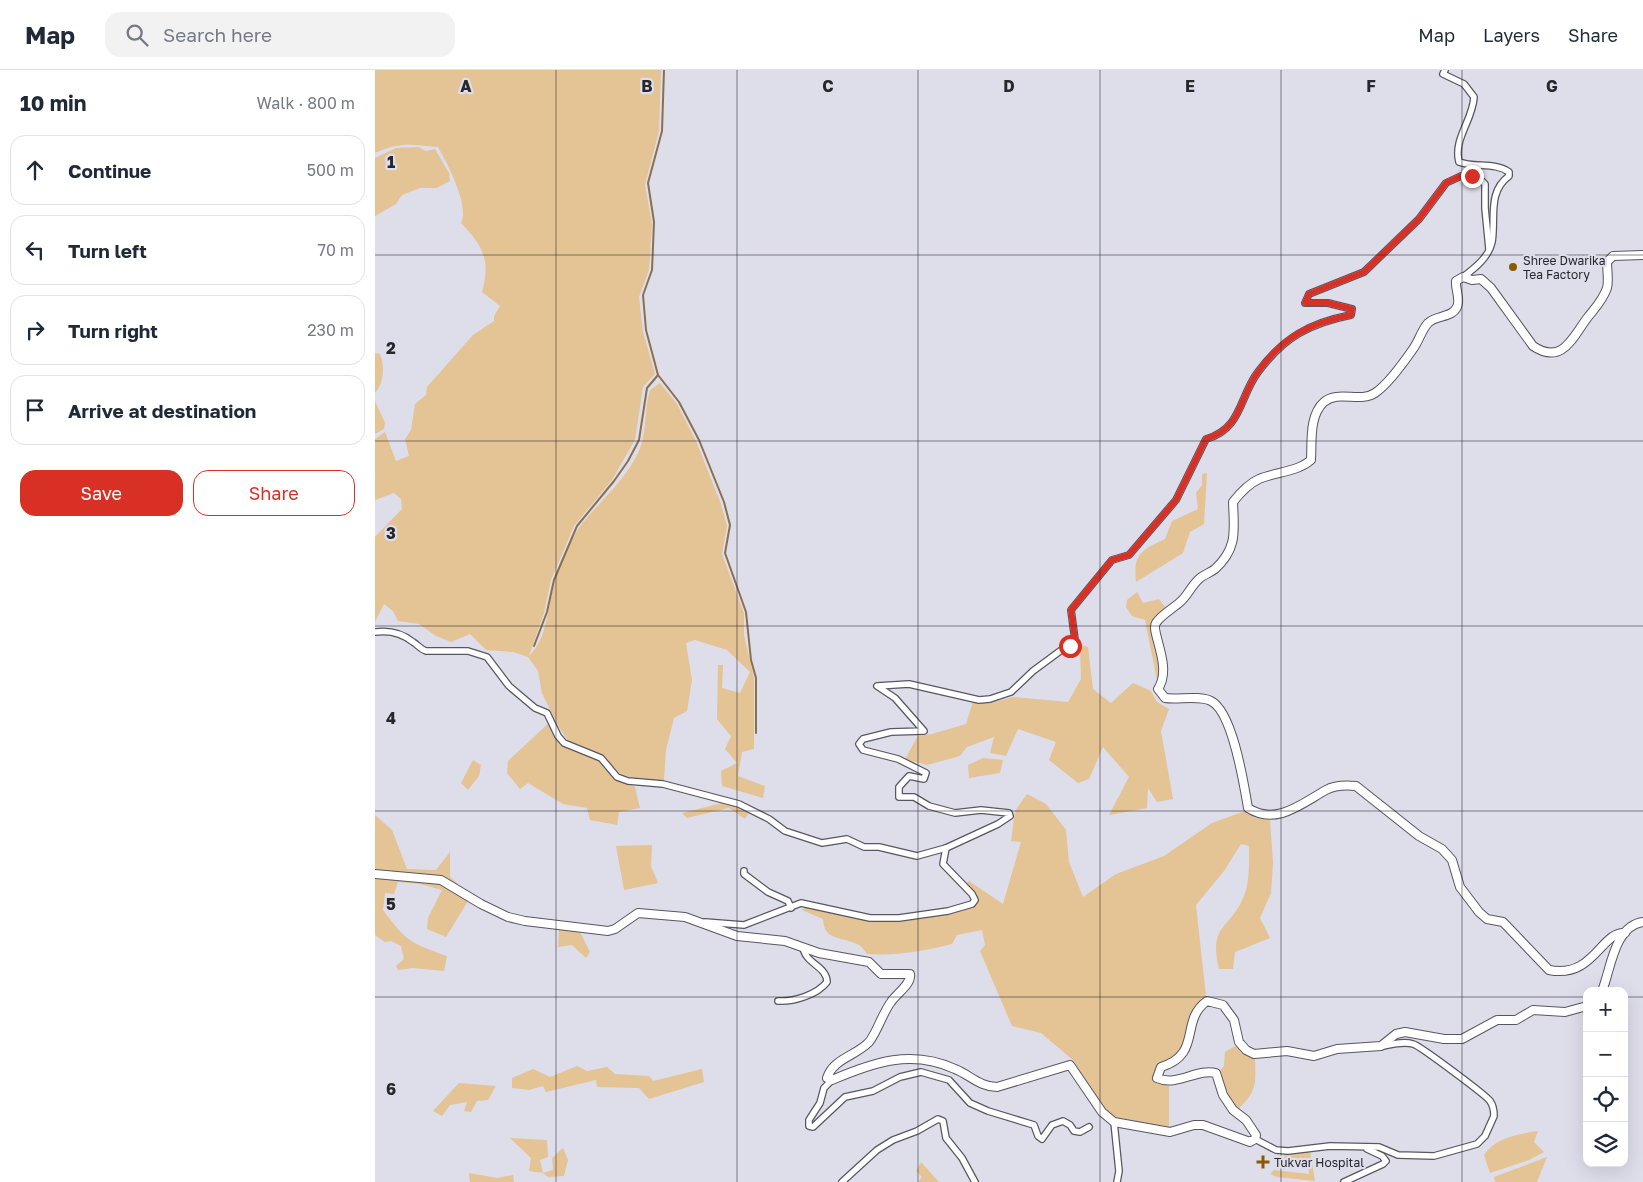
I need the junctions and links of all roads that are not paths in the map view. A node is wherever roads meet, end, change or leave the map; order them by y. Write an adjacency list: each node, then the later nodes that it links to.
1 (1445, 70): 2 (street)
2 (1489, 249): 4 (street); 6 (street)
3 (1643, 255): 4 (main road)
4 (1463, 277): 12 (main road)
5 (375, 632): 6 (street)
6 (946, 848): 9 (street)
7 (744, 870): 9 (street)
8 (375, 874): 10 (main road)
9 (791, 908): 10 (street)
10 (696, 921): 13 (main road)
11 (1643, 922): 12 (main road)
12 (1625, 933): 14 (main road)
13 (803, 947): 15 (street); 18 (main road)
14 (1603, 987)
15 (777, 1001)
16 (1583, 1007): 17 (main road)
17 (1381, 1046): 21 (main road); 22 (street)
18 (832, 1080): 19 (main road); 20 (street)
19 (1114, 1122): 21 (main road); 25 (street)
20 (1089, 1127)
21 (1255, 1139): 22 (street)
22 (1365, 1148): 26 (street)
23 (842, 1182): 24 (street)
24 (975, 1182)
25 (1117, 1182)
26 (1344, 1182)

